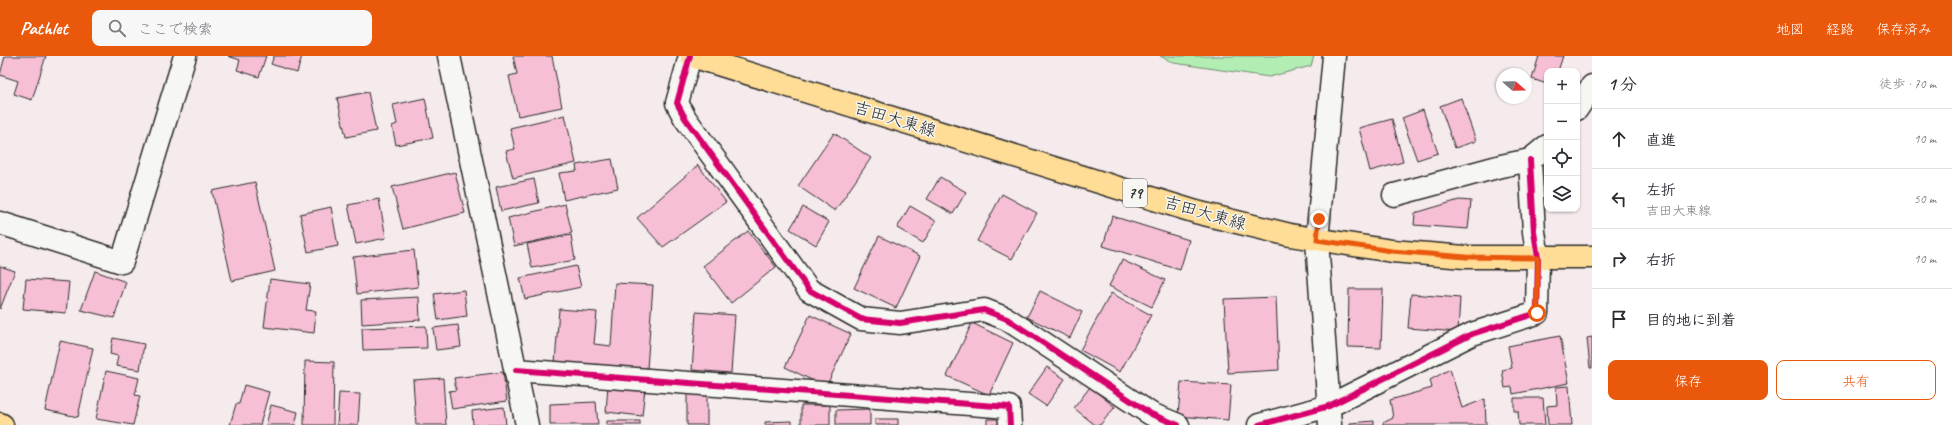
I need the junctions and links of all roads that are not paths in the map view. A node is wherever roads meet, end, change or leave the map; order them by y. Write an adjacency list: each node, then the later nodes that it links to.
1 (186, 56): 10 (street)
2 (449, 56): 14 (street)
3 (691, 56): 11 (main road, 吉田大東線 / 79); 18 (street)
4 (1334, 56): 11 (street)
5 (1592, 86): 6 (street)
6 (1580, 104)
7 (1544, 148): 8 (street)
8 (1530, 160): 9 (street); 13 (street)
9 (1394, 195)
10 (0, 223)
11 (1317, 240): 13 (main road, 吉田大東線 / 79); 15 (street)
12 (1592, 257): 13 (main road, 吉田大東線 / 79)
13 (1538, 258): 15 (street)
14 (516, 370): 16 (street); 17 (street)
15 (1329, 415): 19 (street)
16 (527, 425)
17 (1010, 425)
18 (1178, 425)
19 (1259, 425)

